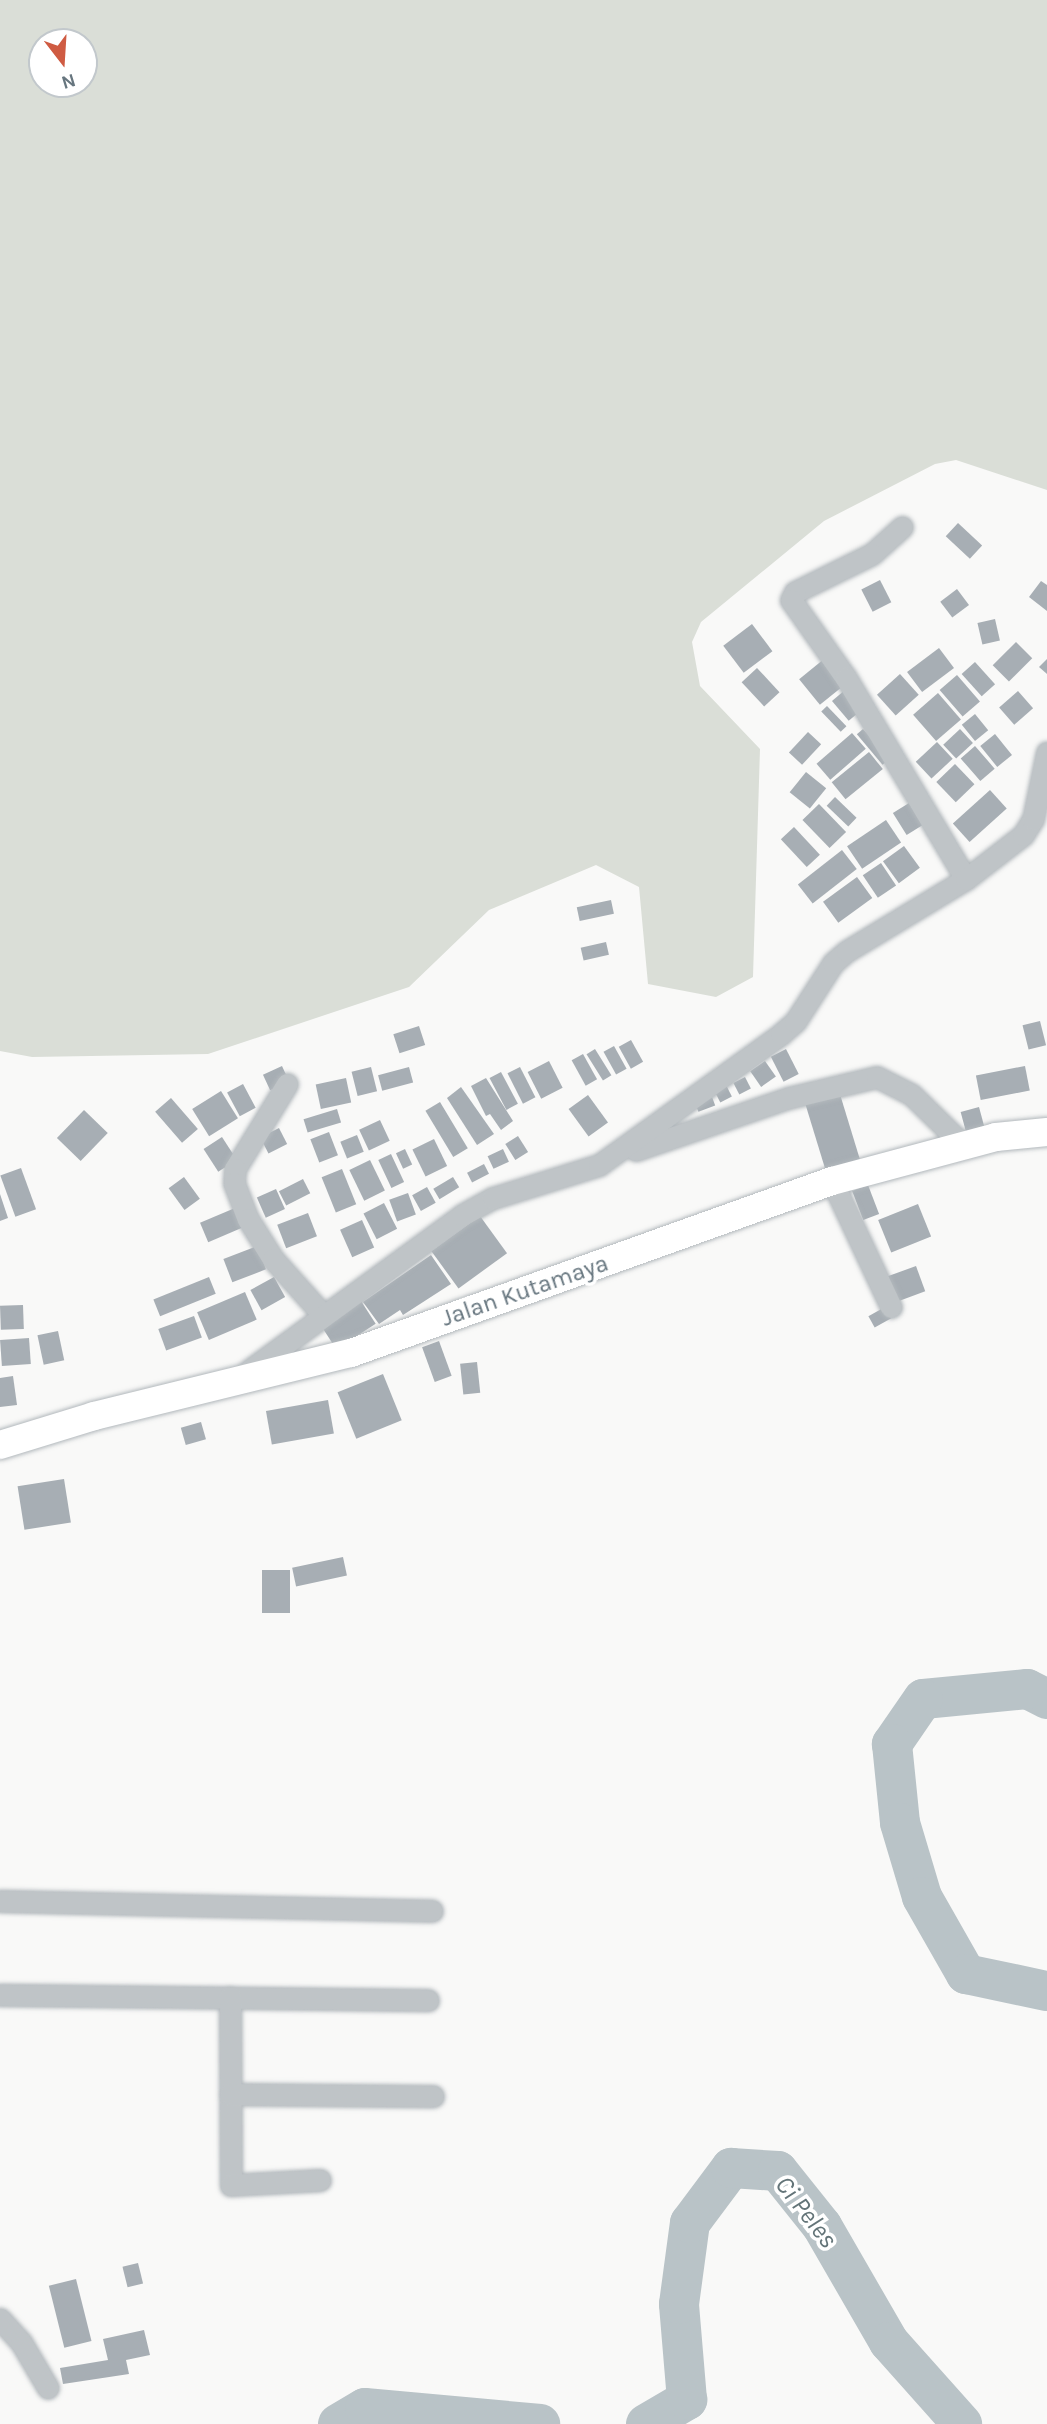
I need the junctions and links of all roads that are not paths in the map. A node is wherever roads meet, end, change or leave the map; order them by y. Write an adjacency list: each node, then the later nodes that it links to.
1 (902, 527): 3 (street)
2 (1047, 752): 3 (street)
3 (965, 879): 7 (street)
4 (287, 1084): 10 (street)
5 (1047, 1132): 6 (main road, Jalan Kutamaya)
6 (964, 1146): 7 (street); 8 (main road, Jalan Kutamaya)
7 (599, 1165): 10 (street)
8 (832, 1181): 9 (street); 11 (main road, Jalan Kutamaya)
9 (891, 1307)
10 (324, 1316): 11 (street)
11 (227, 1387): 12 (main road, Jalan Kutamaya)
12 (0, 1446)
13 (0, 1901): 14 (street)
14 (432, 1911)
15 (0, 1995): 16 (street)
16 (230, 1997): 17 (street); 18 (street)
17 (428, 2000)
18 (230, 2094): 19 (street); 20 (street)
19 (433, 2096)
20 (320, 2180)
21 (0, 2319): 22 (street)
22 (48, 2388)

